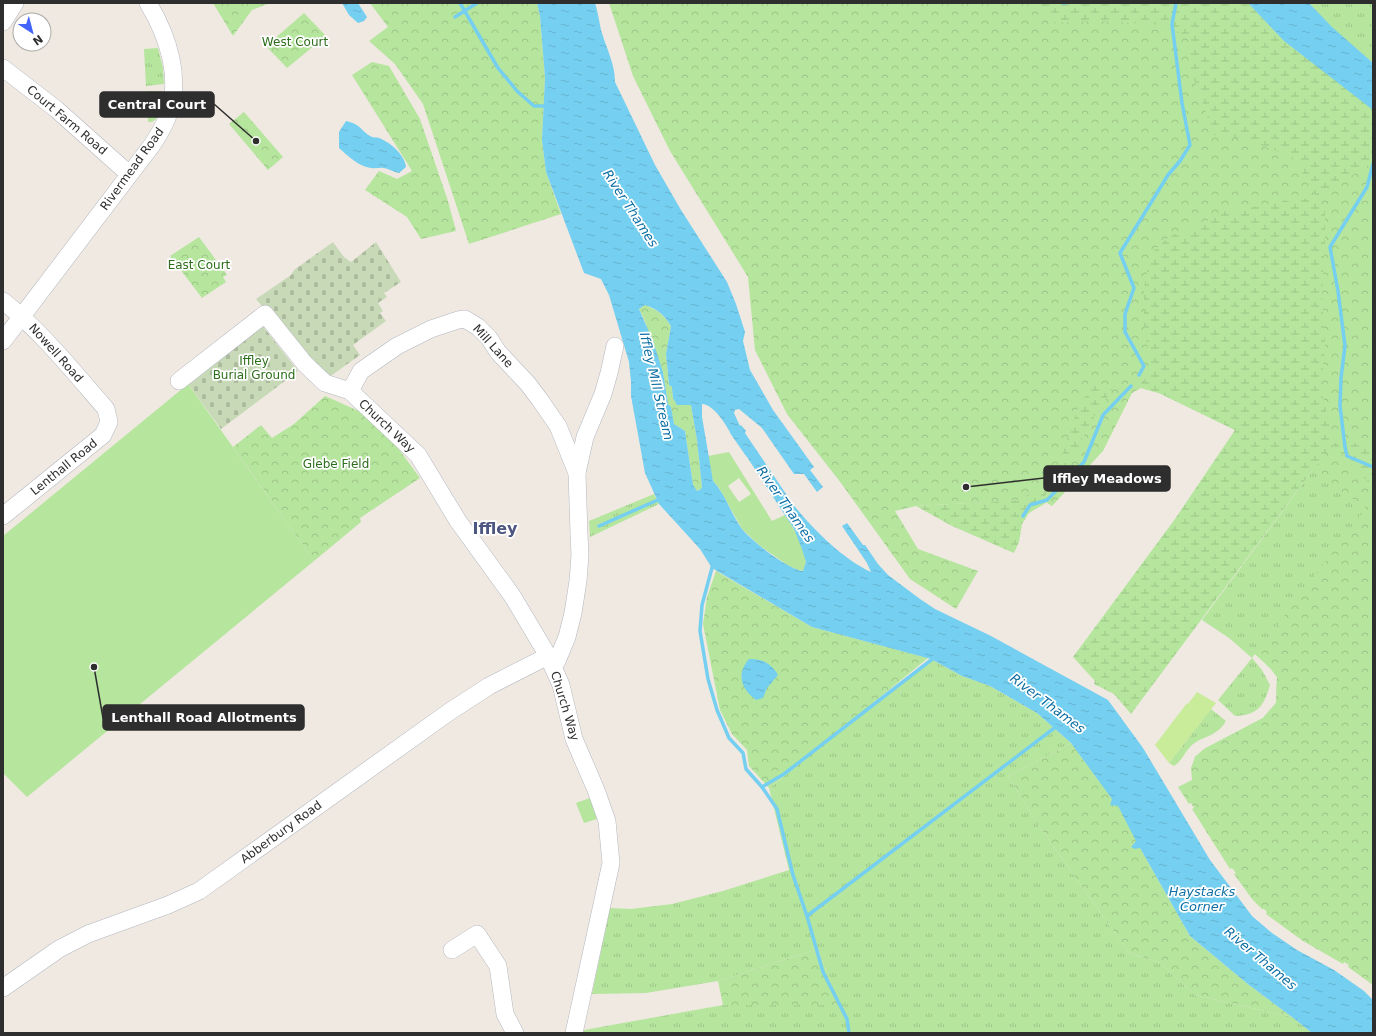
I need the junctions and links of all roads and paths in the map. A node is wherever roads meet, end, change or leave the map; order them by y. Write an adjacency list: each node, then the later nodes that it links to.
1 (15, 3): 3 (street)
2 (148, 3): 5 (street, Rivermead Road)
3 (3, 22)
4 (3, 68): 5 (street, Court Farm Road)
5 (130, 174): 7 (street, Rivermead Road)
6 (3, 300): 7 (street, Nowell Road)
7 (21, 315): 8 (street, Rivermead Road); 12 (street, Nowell Road)
8 (3, 341)
9 (614, 346): 13 (street, Mill Lane)
10 (179, 381): 11 (street)
11 (350, 391): 13 (street, Mill Lane); 15 (street, Church Way)
12 (106, 409): 14 (street, Lenthall Road)
13 (577, 473): 15 (street, Mill Lane)
14 (3, 516)
15 (550, 660): 17 (street, Abberbury Road); 19 (street, Church Way)
16 (452, 950): 18 (street)
17 (3, 988)
18 (515, 1033)
19 (574, 1033)

